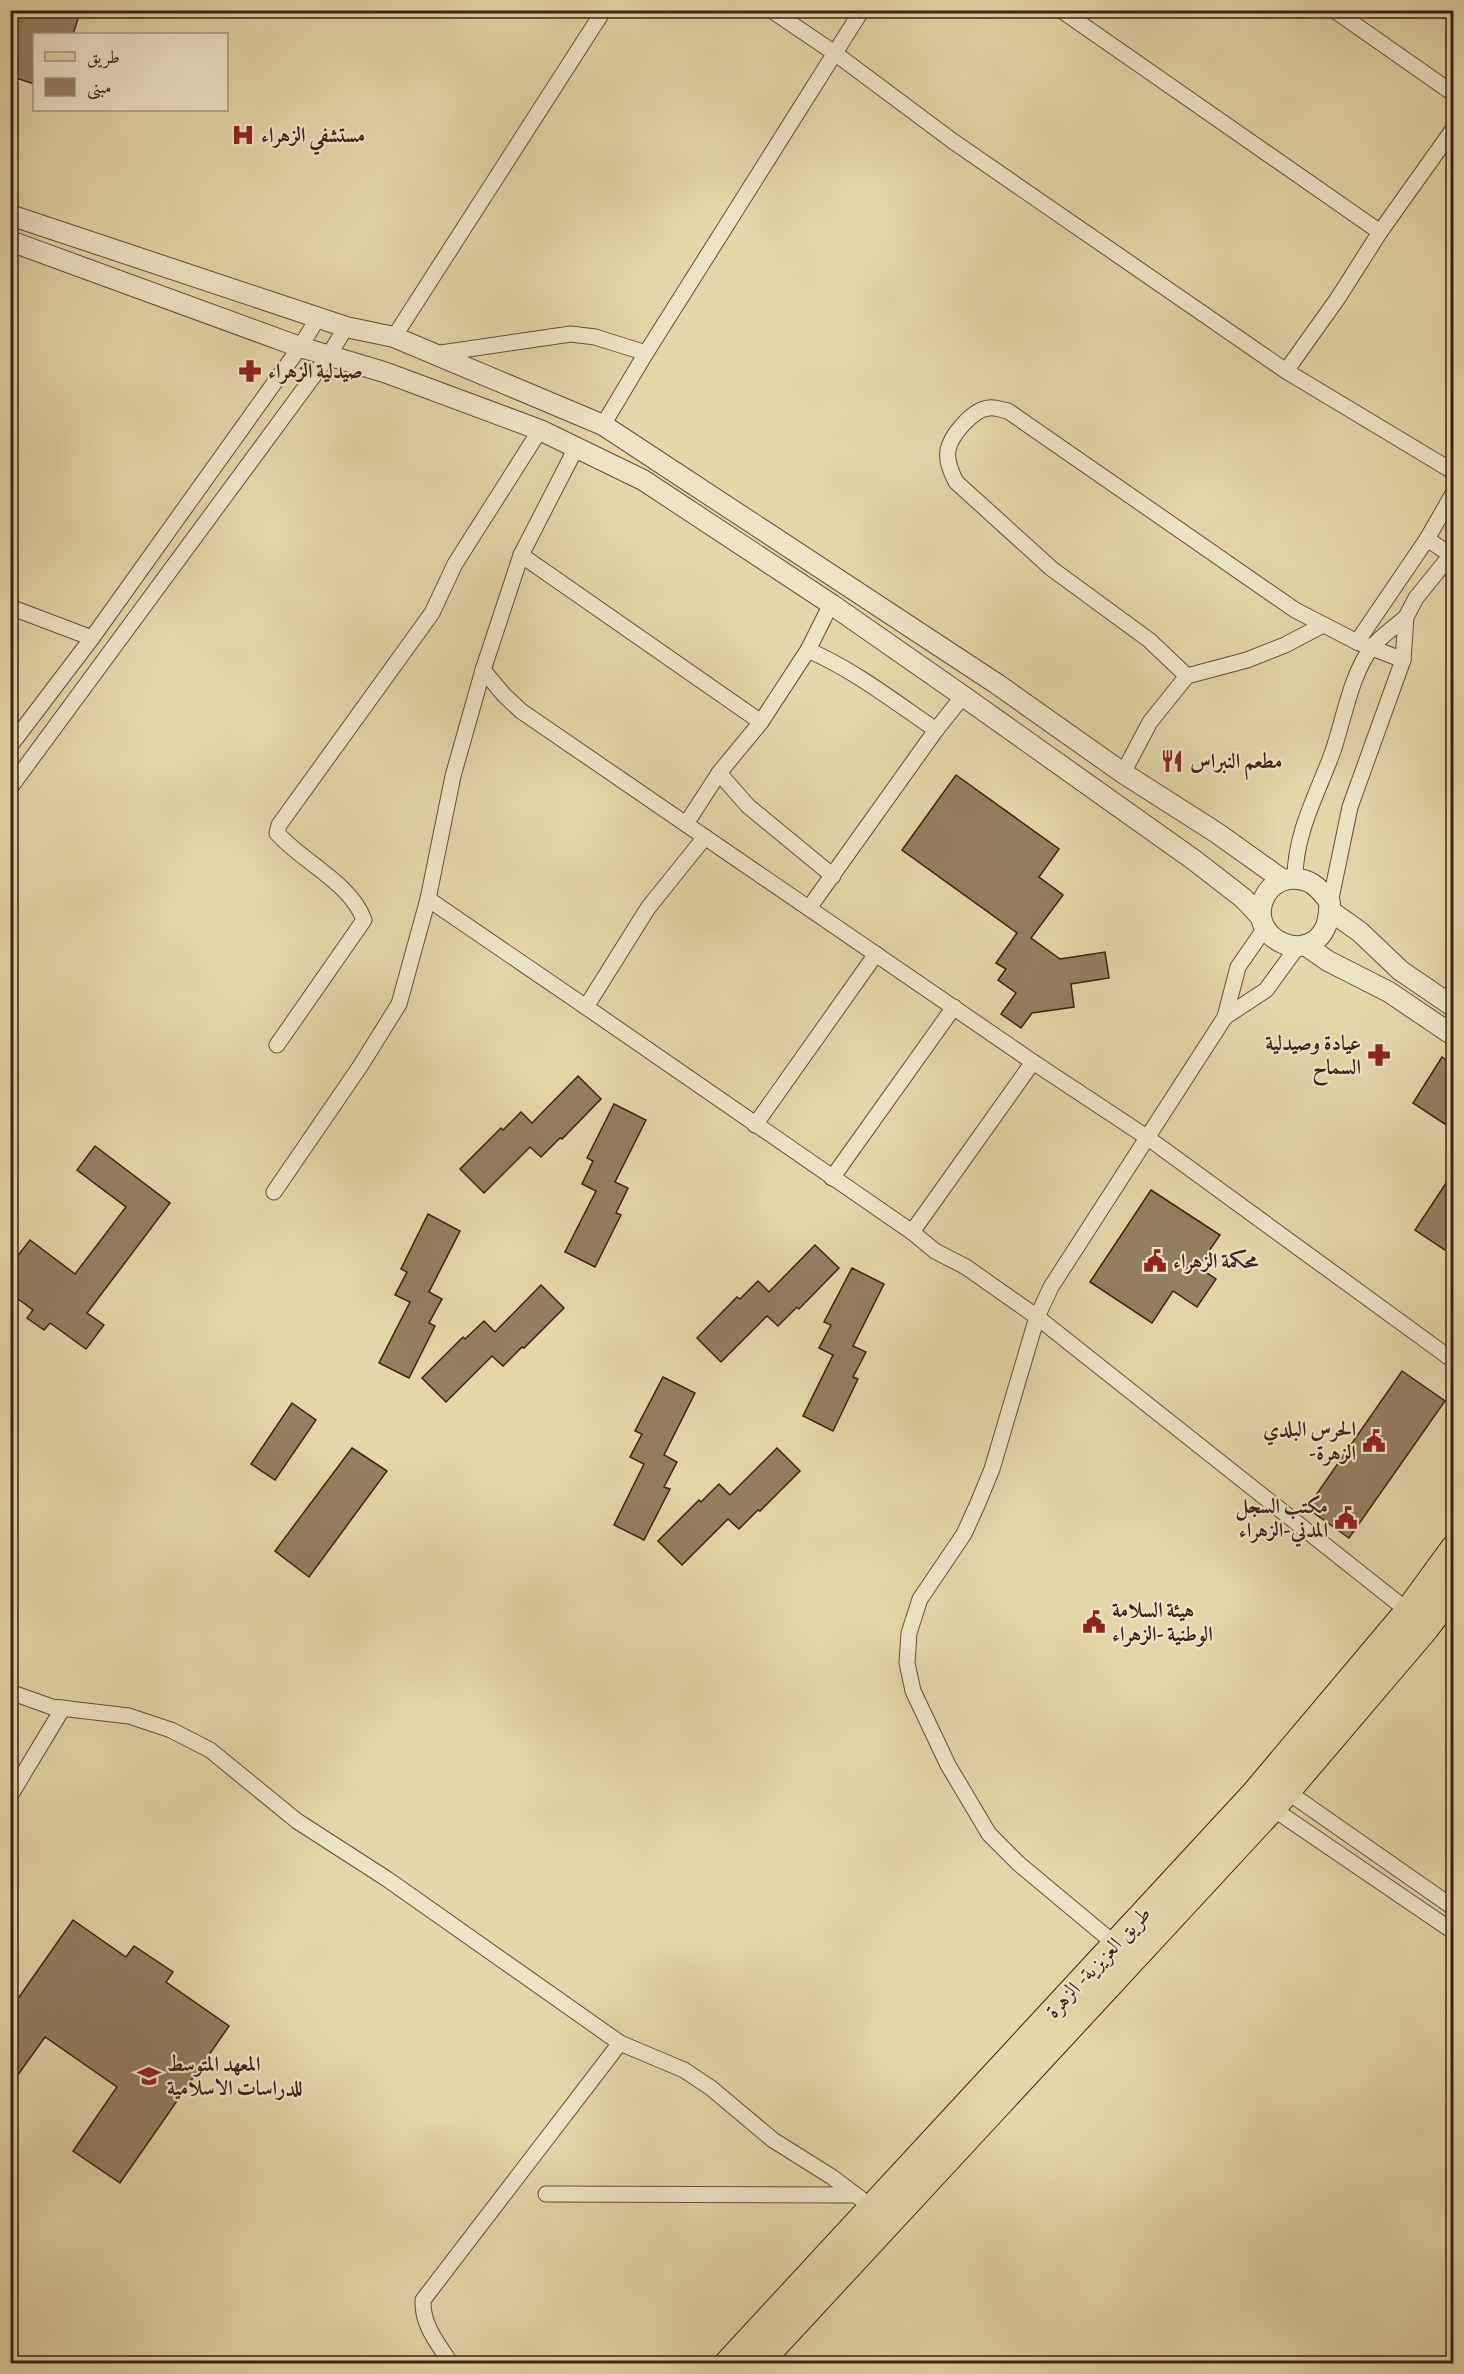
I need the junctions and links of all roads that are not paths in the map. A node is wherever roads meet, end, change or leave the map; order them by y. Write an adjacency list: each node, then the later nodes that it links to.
1 (604, 10): 14 (street)
2 (771, 10): 6 (street)
3 (862, 10): 6 (street)
4 (1061, 10): 10 (street)
5 (1334, 10): 7 (street)
6 (836, 54): 16 (street); 19 (street)
7 (1454, 93)
8 (1454, 128): 10 (street)
9 (10, 215): 12 (street)
10 (1380, 232): 19 (street)
11 (10, 241): 15 (street)
12 (318, 318): 13 (street); 15 (street)
13 (346, 327): 14 (street); 18 (street)
14 (394, 337): 17 (street)
15 (300, 347): 18 (street); 32 (street)
16 (646, 353): 17 (street); 20 (street)
17 (434, 354): 20 (street)
18 (329, 355): 21 (street); 44 (street)
19 (1286, 371): 23 (street)
20 (603, 425): 43 (street)
21 (540, 430): 22 (street); 60 (street)
22 (577, 446): 27 (street); 28 (street)
23 (1454, 472)
24 (1454, 492): 25 (street)
25 (1427, 539): 26 (street); 33 (street)
26 (1452, 554): 30 (street)
27 (521, 555): 36 (street); 39 (street)
28 (831, 604): 34 (street); 38 (street)
29 (10, 607): 32 (street)
30 (1406, 617): 33 (street); 35 (street)
31 (1323, 625): 33 (street); 37 (street); 37 (street)
32 (92, 638): 41 (street)
33 (1364, 645): 35 (street); 48 (street)
34 (808, 650): 39 (street); 40 (street)
35 (1403, 660): 50 (street)
36 (483, 670): 45 (street); 49 (street)
37 (1187, 676): 43 (street)
38 (963, 696): 40 (street); 52 (street)
39 (761, 722): 42 (street)
40 (936, 730): 47 (street)
41 (10, 746)
42 (719, 773): 45 (street); 47 (street)
43 (1123, 773): 48 (street)
44 (10, 788)
45 (686, 824): 46 (street)
46 (705, 837): 51 (street); 55 (street)
47 (833, 876): 51 (street)
48 (1289, 879): 50 (street); 52 (street)
49 (428, 900): 55 (street); 65 (street)
50 (1330, 906): 53 (street); 57 (street)
51 (809, 908): 54 (street)
52 (1263, 923): 53 (street); 58 (street)
53 (1301, 946): 58 (street); 59 (street)
54 (876, 954): 56 (street); 62 (street)
55 (586, 1007): 62 (street)
56 (954, 1007): 61 (street); 64 (street)
57 (1454, 1007)
58 (1225, 1017): 63 (street)
59 (1454, 1036)
60 (277, 1045)
61 (1033, 1062): 63 (street); 66 (street)
62 (755, 1125): 64 (street)
63 (1148, 1138): 67 (street); 68 (street)
64 (832, 1178): 66 (street)
65 (274, 1192)
66 (912, 1232): 67 (street)
67 (1037, 1317): 71 (street); 78 (street)
68 (1454, 1361)
69 (1454, 1548): 71 (main road, طريق العزيزية- الزهرة)
70 (1454, 1591): 74 (main road, طريق العزيزية- الزهرة)
71 (1408, 1611): 74 (main road, طريق العزيزية- الزهرة)
72 (10, 1692): 73 (street)
73 (63, 1708): 75 (street); 79 (street)
74 (1270, 1793): 76 (street); 77 (street); 78 (main road, طريق العزيزية- الزهرة); 81 (main road, طريق العزيزية- الزهرة)
75 (10, 1796)
76 (1452, 1904)
77 (1454, 1932)
78 (1115, 1944): 81 (main road, طريق العزيزية- الزهرة)
79 (620, 2043): 81 (street); 82 (street)
80 (546, 2194): 81 (street)
81 (872, 2208): 83 (main road, طريق العزيزية- الزهرة); 84 (main road, طريق العزيزية- الزهرة)
82 (451, 2364)
83 (727, 2364)
84 (758, 2364)

